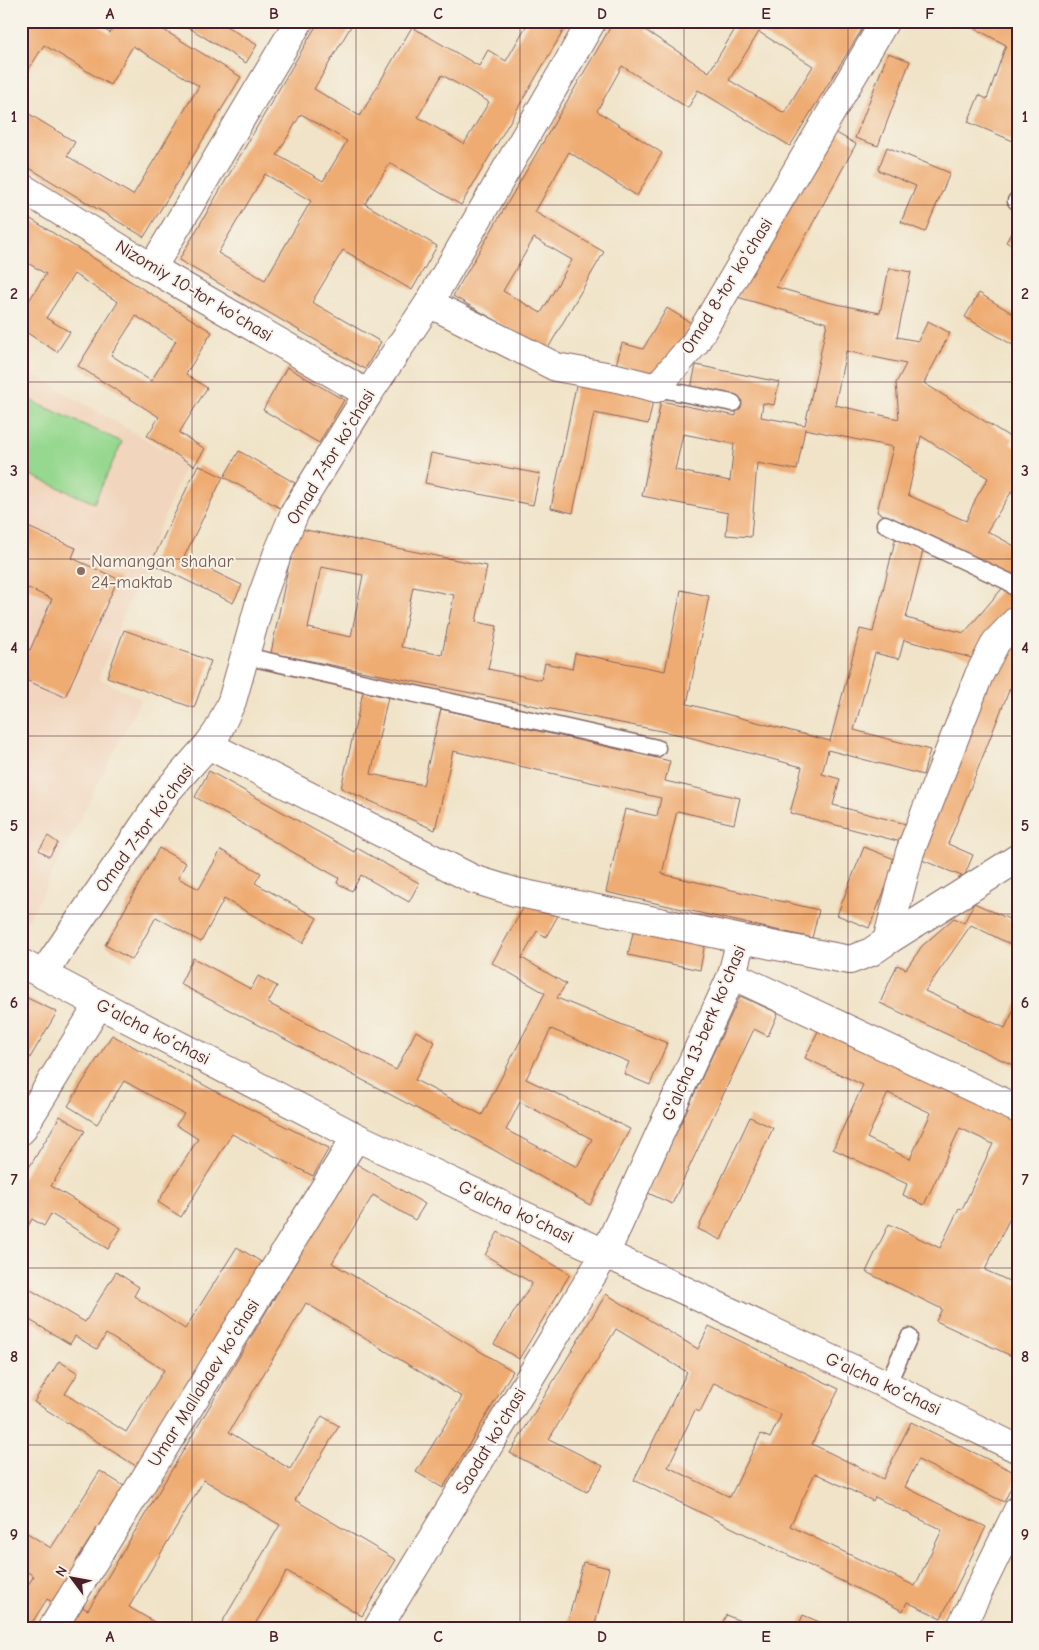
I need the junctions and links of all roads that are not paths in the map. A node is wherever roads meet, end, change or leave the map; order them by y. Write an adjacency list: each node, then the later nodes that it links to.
1 (299, 21): 5 (street)
2 (592, 21): 6 (street, Omad 7-tor koʻchasi)
3 (885, 21): 7 (street, Omad 8-tor koʻchasi)
4 (21, 187): 5 (street, Nizomiy 10-tor koʻchasi)
5 (152, 268): 8 (street, Nizomiy 10-tor koʻchasi)
6 (429, 304): 7 (street); 8 (street, Omad 7-tor koʻchasi)
7 (656, 388): 9 (lane)
8 (368, 394): 13 (street, Omad 7-tor koʻchasi)
9 (733, 403)
10 (886, 524): 11 (lane)
11 (1018, 590)
12 (1018, 619): 18 (street)
13 (245, 656): 14 (street, Omad 7-tor koʻchasi); 15 (lane)
14 (208, 745): 17 (street); 19 (street, Omad 7-tor koʻchasi)
15 (657, 748)
16 (1018, 858): 18 (street, Gʻalcha 13-berk koʻchasi)
17 (741, 939): 18 (street, Gʻalcha 13-berk koʻchasi); 20 (street, Gʻalcha 13-berk koʻchasi)
18 (887, 940)
19 (32, 968): 21 (street, Gʻalcha koʻchasi)
20 (732, 975): 22 (street); 25 (street, Gʻalcha 13-berk koʻchasi)
21 (99, 1004): 23 (street); 24 (street, Gʻalcha koʻchasi)
22 (1018, 1109)
23 (21, 1131)
24 (356, 1136): 25 (street, Gʻalcha koʻchasi); 30 (street, Umar Mallabaev koʻchasi)
25 (605, 1254): 27 (street, Gʻalcha koʻchasi); 31 (street, Saodat koʻchasi)
26 (909, 1337): 27 (lane)
27 (887, 1385): 28 (street, Gʻalcha koʻchasi)
28 (1018, 1448)
29 (1018, 1510): 32 (street)
30 (52, 1629)
31 (377, 1629)
32 (960, 1629)

